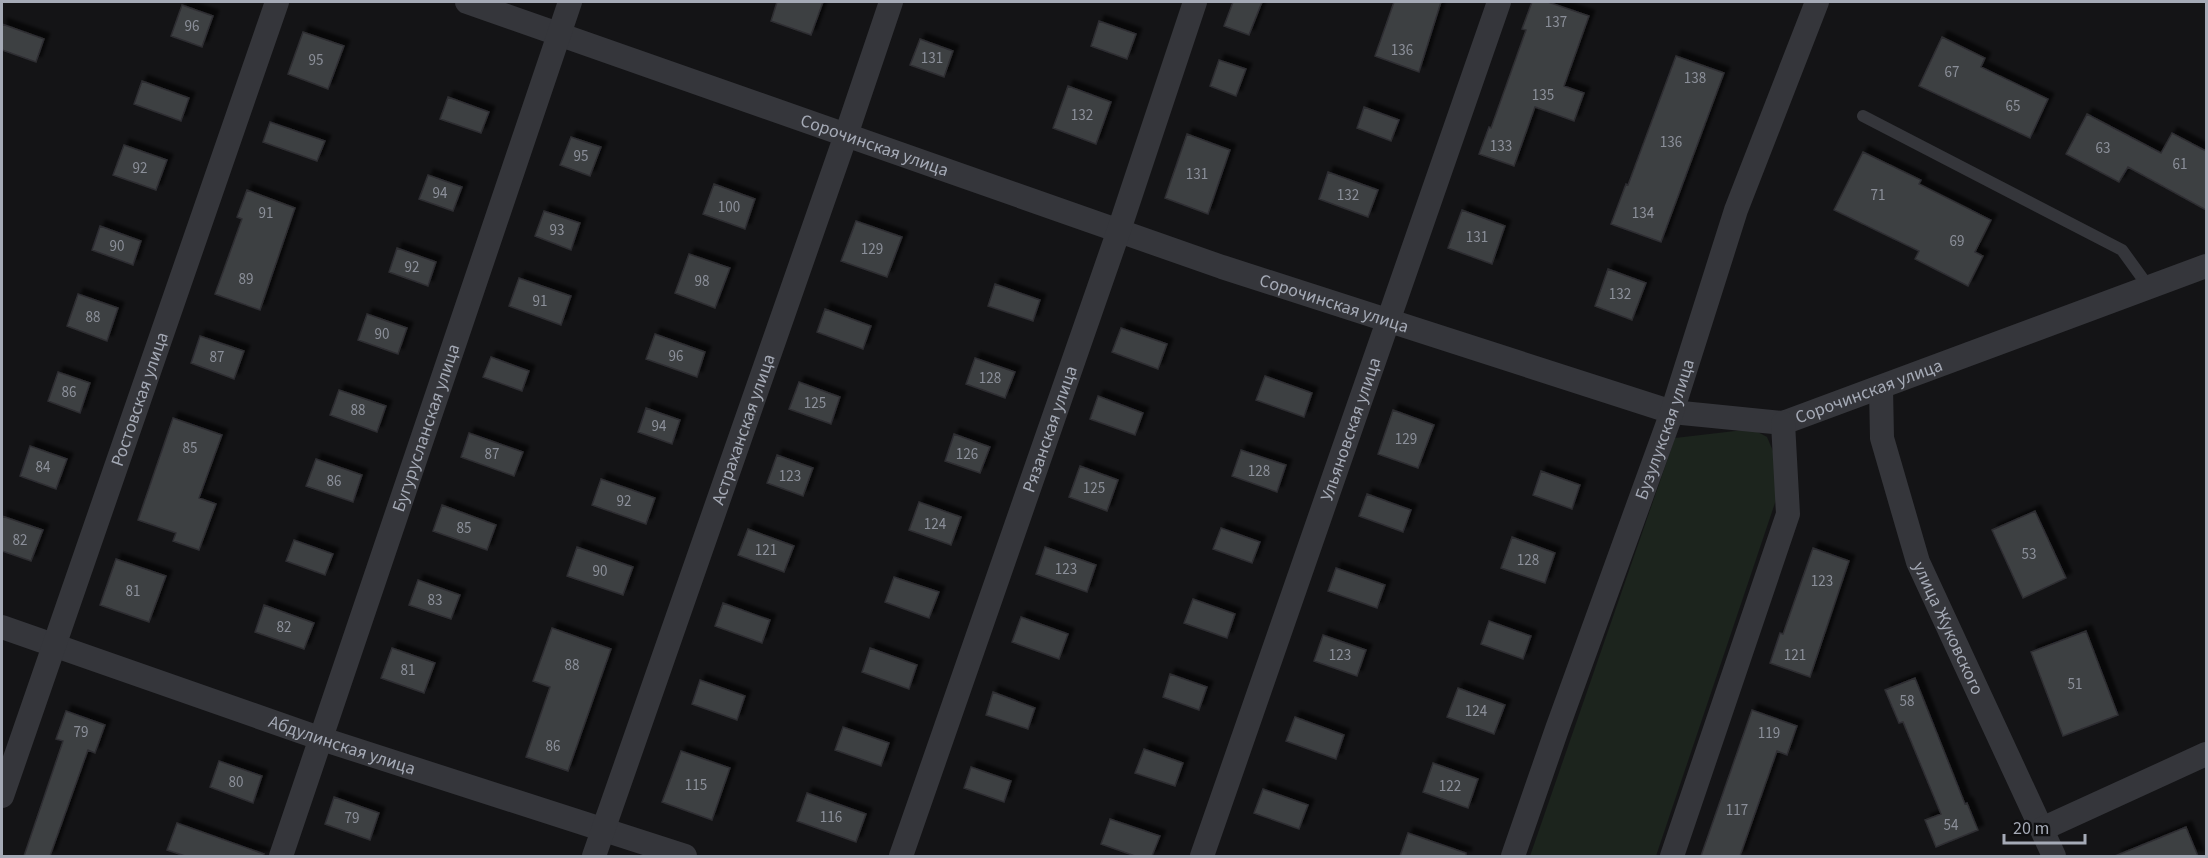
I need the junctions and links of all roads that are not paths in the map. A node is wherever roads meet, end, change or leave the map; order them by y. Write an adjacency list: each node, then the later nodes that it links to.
1 (277, 2): 19 (street, Ростовская улица)
2 (467, 2): 8 (street, Сорочинская улица)
3 (570, 2): 8 (street, Бугурусланская улица)
4 (891, 2): 10 (street, Астраханская улица)
5 (1195, 2): 11 (street, Рязанская улица)
6 (1499, 2): 14 (street, Ульяновская улица)
7 (1817, 2): 16 (street, Бузулукская улица)
8 (559, 34): 10 (street, Сорочинская улица); 20 (street, Бугурусланская улица)
9 (1863, 116): 13 (lane)
10 (846, 135): 11 (street, Сорочинская улица); 24 (street, Астраханская улица)
11 (1119, 230): 14 (street, Сорочинская улица); 28 (street, Рязанская улица)
12 (2206, 266): 13 (street, Сорочинская улица)
13 (2148, 286): 15 (street, Сорочинская улица)
14 (1387, 320): 16 (street, Сорочинская улица); 29 (street, Ульяновская улица)
15 (1881, 388): 17 (street, Сорочинская улица); 23 (street, улица Жуковского)
16 (1672, 412): 17 (street, Сорочинская улица); 30 (street, Бузулукская улица)
17 (1783, 423): 31 (street)
18 (2, 627): 19 (street, Абдулинская улица)
19 (54, 644): 20 (street, Абдулинская улица); 22 (street, Ростовская улица)
20 (322, 739): 24 (street, Абдулинская улица); 25 (street, Бугурусланская улица)
21 (2206, 754): 23 (street)
22 (2, 796)
23 (2042, 829): 32 (street, улица Жуковского)
24 (604, 830): 26 (street, Астраханская улица); 27 (street, Абдулинская улица)
25 (281, 856)
26 (594, 856)
27 (685, 856)
28 (901, 856)
29 (1202, 856)
30 (1513, 856)
31 (1672, 856)
32 (2054, 856)

